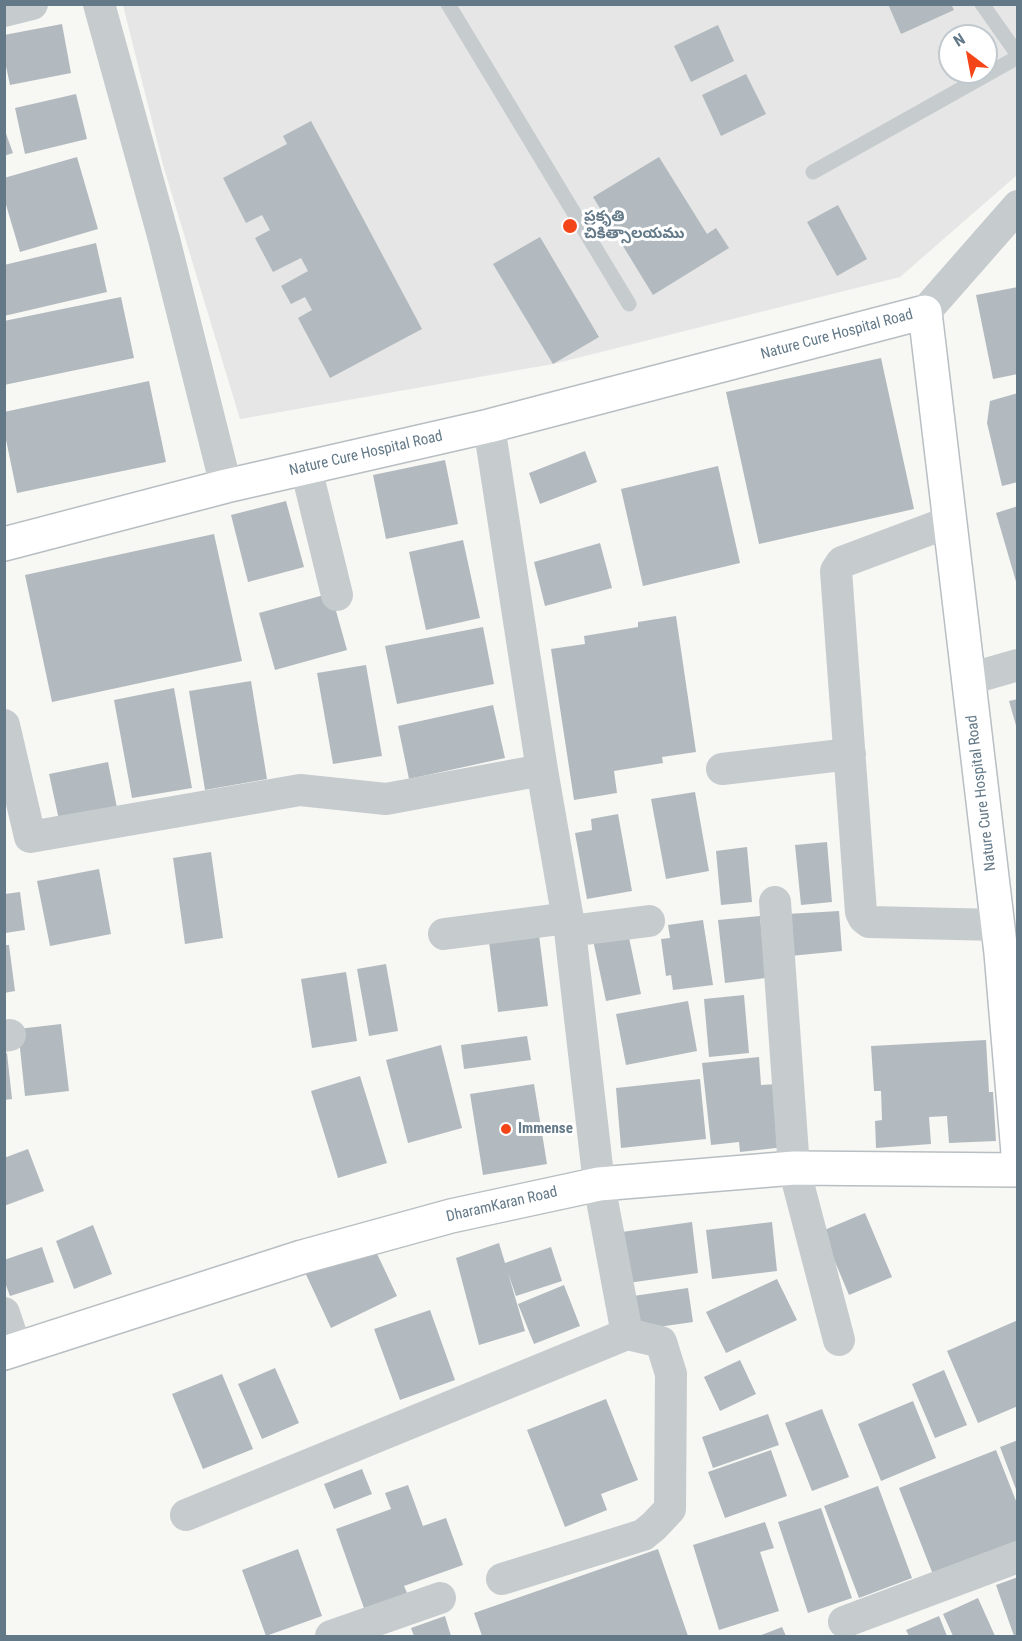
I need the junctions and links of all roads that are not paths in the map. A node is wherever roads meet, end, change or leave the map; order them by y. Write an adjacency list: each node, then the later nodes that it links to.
1 (32, 4): 5 (street)
2 (99, 4): 13 (street)
3 (448, 4): 9 (lane)
4 (982, 4): 6 (lane)
5 (4, 10)
6 (1017, 56): 7 (lane)
7 (813, 172)
8 (1017, 206): 10 (street)
9 (629, 304)
10 (925, 312): 11 (street, Nature Cure Hospital Road); 14 (street, Nature Cure Hospital Road)
11 (489, 426): 12 (street, Nature Cure Hospital Road); 22 (street)
12 (306, 468): 13 (street, Nature Cure Hospital Road); 16 (street)
13 (226, 486): 15 (street, Nature Cure Hospital Road)
14 (949, 522): 18 (street, Nature Cure Hospital Road); 20 (street)
15 (4, 544)
16 (337, 595)
17 (1017, 665): 18 (street)
18 (969, 679): 27 (street, Nature Cure Hospital Road)
19 (4, 726): 22 (street)
20 (850, 754): 21 (street); 27 (street)
21 (722, 769)
22 (542, 770): 25 (street)
23 (775, 902): 29 (street)
24 (649, 921): 25 (street)
25 (569, 924): 26 (street); 31 (street)
26 (444, 934)
27 (1005, 940): 28 (street, Nature Cure Hospital Road)
28 (1017, 1153)
29 (794, 1168): 30 (street, DharamKaran Road); 31 (street, DharamKaran Road); 34 (street)
30 (1017, 1170)
31 (599, 1184): 33 (street); 35 (street, DharamKaran Road)
32 (4, 1313): 35 (street)
33 (627, 1334): 36 (street); 38 (street)
34 (839, 1340)
35 (10, 1351)
36 (186, 1515)
37 (1017, 1557): 41 (street)
38 (502, 1579)
39 (440, 1598): 42 (street)
40 (844, 1622): 41 (street)
41 (881, 1624)
42 (331, 1636)

